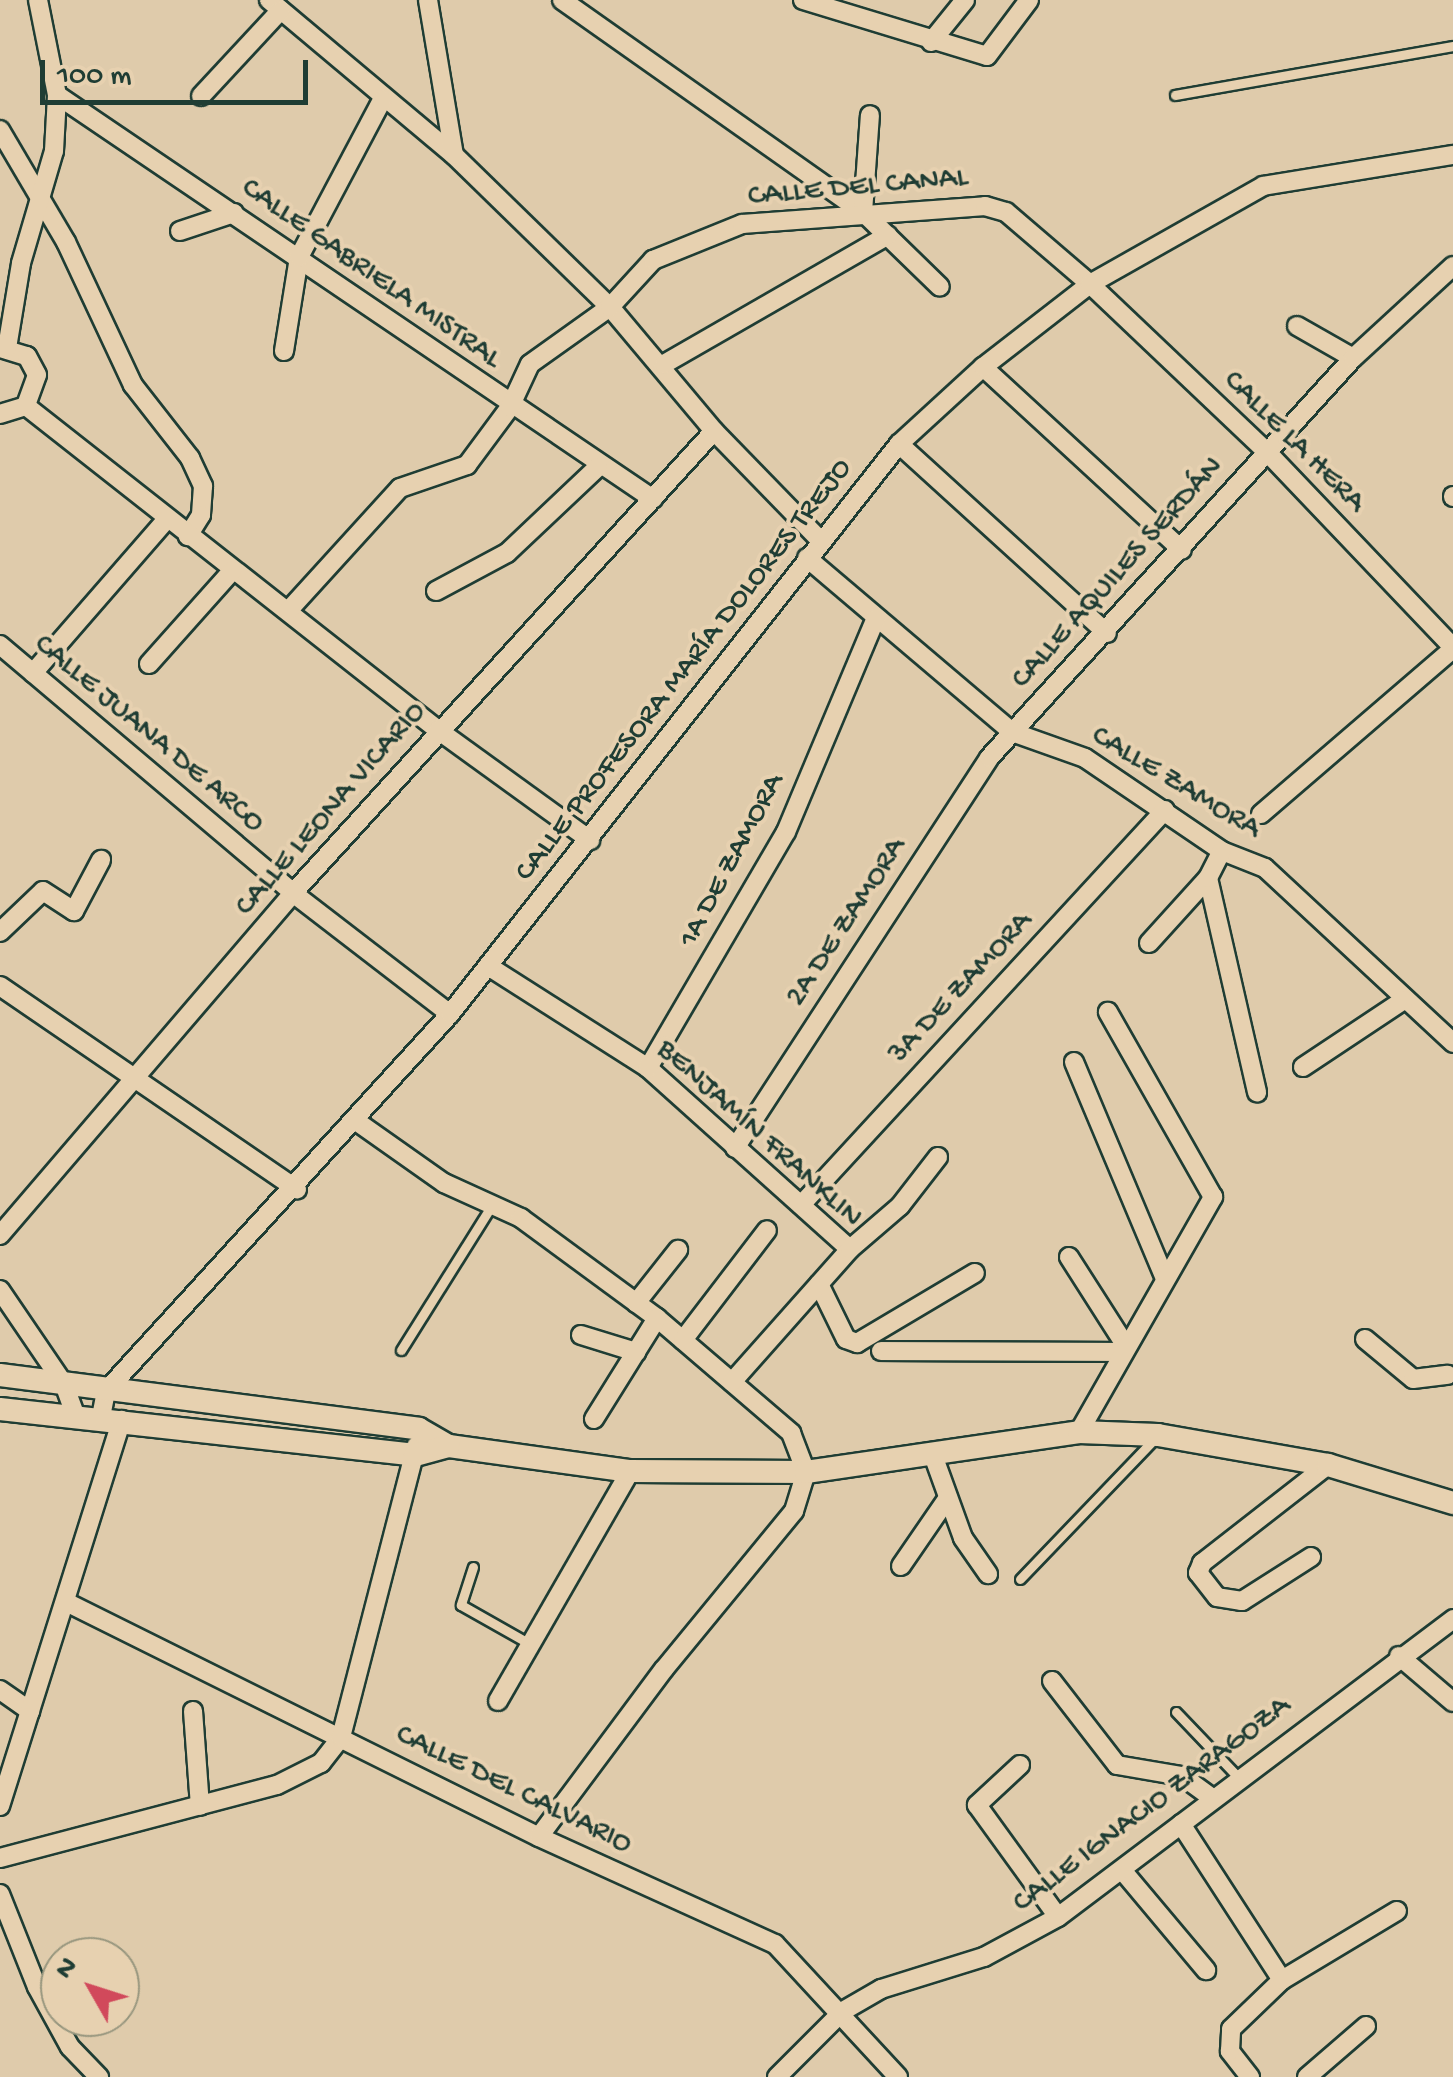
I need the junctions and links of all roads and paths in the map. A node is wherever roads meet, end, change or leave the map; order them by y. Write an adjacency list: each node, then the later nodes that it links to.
1 (38, 0): 11 (street)
2 (428, 0): 16 (street)
3 (562, 0): 19 (street)
4 (803, 0): 8 (street)
5 (965, 0): 8 (street)
6 (1028, 0): 8 (street)
7 (275, 5): 12 (street); 13 (street)
8 (931, 42)
9 (1453, 46): 10 (lane)
10 (1175, 94)
11 (57, 95): 18 (street); 20 (street, CALLE GABRIELA MISTRAL)
12 (201, 96)
13 (382, 100): 16 (street); 24 (street)
14 (870, 116): 19 (street)
15 (0, 130): 18 (street)
16 (454, 155): 29 (street)
17 (1453, 155): 27 (street, CALLE PROFESORA MARÍA DOLORES TREJO)
18 (42, 202): 25 (street); 45 (street)
19 (863, 212): 22 (street); 27 (street, CALLE DEL CANAL); 29 (street, CALLE DEL CANAL)
20 (234, 213): 21 (street); 24 (street, CALLE GABRIELA MISTRAL)
21 (180, 231)
22 (888, 235): 28 (street); 34 (street)
23 (0, 258): 25 (street)
24 (299, 258): 32 (street); 37 (street, CALLE GABRIELA MISTRAL)
25 (21, 263): 31 (street)
26 (1453, 266): 33 (street, CALLE AQUILES SERDÁN)
27 (1090, 284): 35 (street, CALLE PROFESORA MARÍA DOLORES TREJO); 41 (street, CALLE LA HERA)
28 (940, 287)
29 (610, 307): 34 (street); 37 (street, CALLE DEL CANAL)
30 (1297, 326): 33 (street)
31 (4, 348): 36 (street)
32 (284, 350)
33 (1353, 358): 41 (street, CALLE AQUILES SERDÁN)
34 (664, 364): 39 (street)
35 (983, 367): 40 (street, CALLE PROFESORA MARÍA DOLORES TREJO); 47 (street)
36 (26, 406): 38 (street); 44 (street)
37 (510, 407): 42 (street, CALLE GABRIELA MISTRAL); 51 (street, CALLE DEL CANAL)
38 (0, 414)
39 (714, 431): 43 (street, CALLE LEONA VICARIO); 46 (street)
40 (899, 444): 46 (street, CALLE PROFESORA MARÍA DOLORES TREJO); 53 (street)
41 (1267, 452): 47 (street, CALLE AQUILES SERDÁN); 55 (street, CALLE LA HERA)
42 (598, 467): 43 (street, CALLE GABRIELA MISTRAL); 50 (street)
43 (653, 499): 58 (street, CALLE LEONA VICARIO)
44 (167, 518): 45 (street); 57 (street)
45 (188, 536): 49 (street)
46 (820, 540): 48 (street, CALLE PROFESORA MARÍA DOLORES TREJO)
47 (1182, 550): 53 (street, CALLE AQUILES SERDÁN)
48 (807, 558): 52 (street, CALLE ZAMORA); 62 (street, CALLE PROFESORA MARÍA DOLORES TREJO)
49 (232, 571): 51 (street); 56 (street)
50 (436, 591)
51 (288, 611): 58 (street)
52 (876, 618): 59 (street, CALLE ZAMORA); 76 (street, 1A DE ZAMORA)
53 (1107, 633): 59 (street, CALLE AQUILES SERDÁN)
54 (0, 644): 57 (street, CALLE JUANA DE ARCO)
55 (1453, 648): 61 (street)
56 (149, 664)
57 (33, 673): 66 (street, CALLE JUANA DE ARCO)
58 (438, 730): 62 (street); 66 (street, CALLE LEONA VICARIO)
59 (1012, 732): 60 (street, CALLE ZAMORA); 81 (street, 2A DE ZAMORA)
60 (1164, 810): 63 (street, CALLE ZAMORA); 85 (street, 3A DE ZAMORA)
61 (1261, 814)
62 (590, 840): 69 (street, CALLE PROFESORA MARÍA DOLORES TREJO)
63 (1222, 850): 65 (street); 71 (street, CALLE ZAMORA)
64 (101, 860): 67 (street)
65 (1208, 878): 68 (street); 79 (street)
66 (293, 894): 73 (street, CALLE JUANA DE ARCO); 78 (street, CALLE LEONA VICARIO)
67 (0, 932)
68 (1148, 942)
69 (488, 966): 73 (street, CALLE PROFESORA MARÍA DOLORES TREJO); 76 (street, BENJAMÍN FRANKLIN)
70 (0, 986): 78 (street)
71 (1404, 1000): 74 (street, CALLE ZAMORA); 77 (street)
72 (1108, 1012): 92 (street)
73 (450, 1014): 80 (street, CALLE PROFESORA MARÍA DOLORES TREJO)
74 (1453, 1043)
75 (1074, 1062): 92 (street)
76 (648, 1068): 81 (street, BENJAMÍN FRANKLIN)
77 (1303, 1068)
78 (138, 1080): 83 (street); 87 (street, CALLE LEONA VICARIO)
79 (1257, 1092)
80 (356, 1122): 83 (street, CALLE PROFESORA MARÍA DOLORES TREJO); 84 (street)
81 (735, 1148): 85 (street, BENJAMÍN FRANKLIN)
82 (938, 1157): 88 (street)
83 (296, 1188): 108 (street, CALLE PROFESORA MARÍA DOLORES TREJO)
84 (492, 1205): 95 (street); 101 (lane)
85 (801, 1205): 88 (street, BENJAMÍN FRANKLIN)
86 (766, 1230): 99 (street)
87 (0, 1235)
88 (850, 1249): 93 (street, BENJAMÍN FRANKLIN)
89 (678, 1250): 95 (street)
90 (1070, 1257): 100 (street)
91 (975, 1273): 93 (street)
92 (1165, 1279): 100 (street)
93 (818, 1284): 106 (street, BENJAMÍN FRANKLIN)
94 (0, 1290): 107 (street)
95 (636, 1303): 96 (street)
96 (657, 1318): 99 (street); 103 (street)
97 (581, 1335): 103 (street)
98 (1365, 1339): 104 (street)
99 (683, 1340): 106 (street)
100 (1124, 1349): 102 (street); 114 (street)
101 (401, 1350)
102 (881, 1351)
103 (636, 1352): 112 (street)
104 (1452, 1374)
105 (0, 1376): 107 (street)
106 (732, 1382): 121 (street)
107 (64, 1384): 108 (street); 110 (street)
108 (106, 1392): 111 (street); 113 (street)
109 (0, 1410): 110 (street)
110 (75, 1414): 111 (street)
111 (111, 1419): 117 (street); 129 (street)
112 (594, 1419)
113 (419, 1430): 116 (street); 117 (street)
114 (1078, 1432): 115 (street); 118 (street)
115 (1158, 1435): 119 (street); 128 (lane)
116 (449, 1446): 117 (street); 120 (street)
117 (415, 1454): 140 (street)
118 (934, 1455): 121 (street); 122 (street)
119 (1328, 1465): 123 (street); 124 (street)
120 (630, 1471): 121 (street); 131 (street)
121 (806, 1472): 147 (street)
122 (947, 1499): 126 (street); 127 (street)
123 (1453, 1503)
124 (1311, 1558)
125 (473, 1566): 131 (lane)
126 (901, 1566)
127 (988, 1574)
128 (1020, 1579)
129 (66, 1602): 137 (street); 140 (street, CALLE DEL CALVARIO)
130 (1453, 1619): 132 (street, CALLE IGNACIO ZARAGOZA)
131 (530, 1644): 135 (street)
132 (1399, 1656): 136 (street); 142 (street, CALLE IGNACIO ZARAGOZA)
133 (1052, 1681): 143 (street)
134 (0, 1690): 137 (street)
135 (498, 1700)
136 (1453, 1702)
137 (30, 1711): 144 (street)
138 (193, 1711): 145 (street)
139 (1176, 1712): 142 (lane)
140 (342, 1737): 145 (street); 147 (street, CALLE DEL CALVARIO)
141 (1020, 1764): 152 (street)
142 (1239, 1778): 143 (street, CALLE IGNACIO ZARAGOZA)
143 (1214, 1799): 146 (street, CALLE IGNACIO ZARAGOZA)
144 (0, 1806)
145 (200, 1806): 148 (street)
146 (1181, 1824): 149 (street, CALLE IGNACIO ZARAGOZA); 154 (street)
147 (539, 1837): 155 (street, CALLE DEL CALVARIO)
148 (0, 1858)
149 (1122, 1870): 152 (street, CALLE IGNACIO ZARAGOZA); 153 (street)
150 (0, 1894): 157 (street)
151 (1398, 1911): 154 (street)
152 (1058, 1917): 155 (street, CALLE IGNACIO ZARAGOZA)
153 (1206, 1970)
154 (1282, 1980): 160 (street)
155 (843, 2011): 158 (street, CALLE IGNACIO ZARAGOZA); 159 (street, CALLE DEL CALVARIO)
156 (1366, 2026): 161 (street)
157 (99, 2077)
158 (778, 2077)
159 (898, 2077)
160 (1250, 2077)
161 (1307, 2077)

